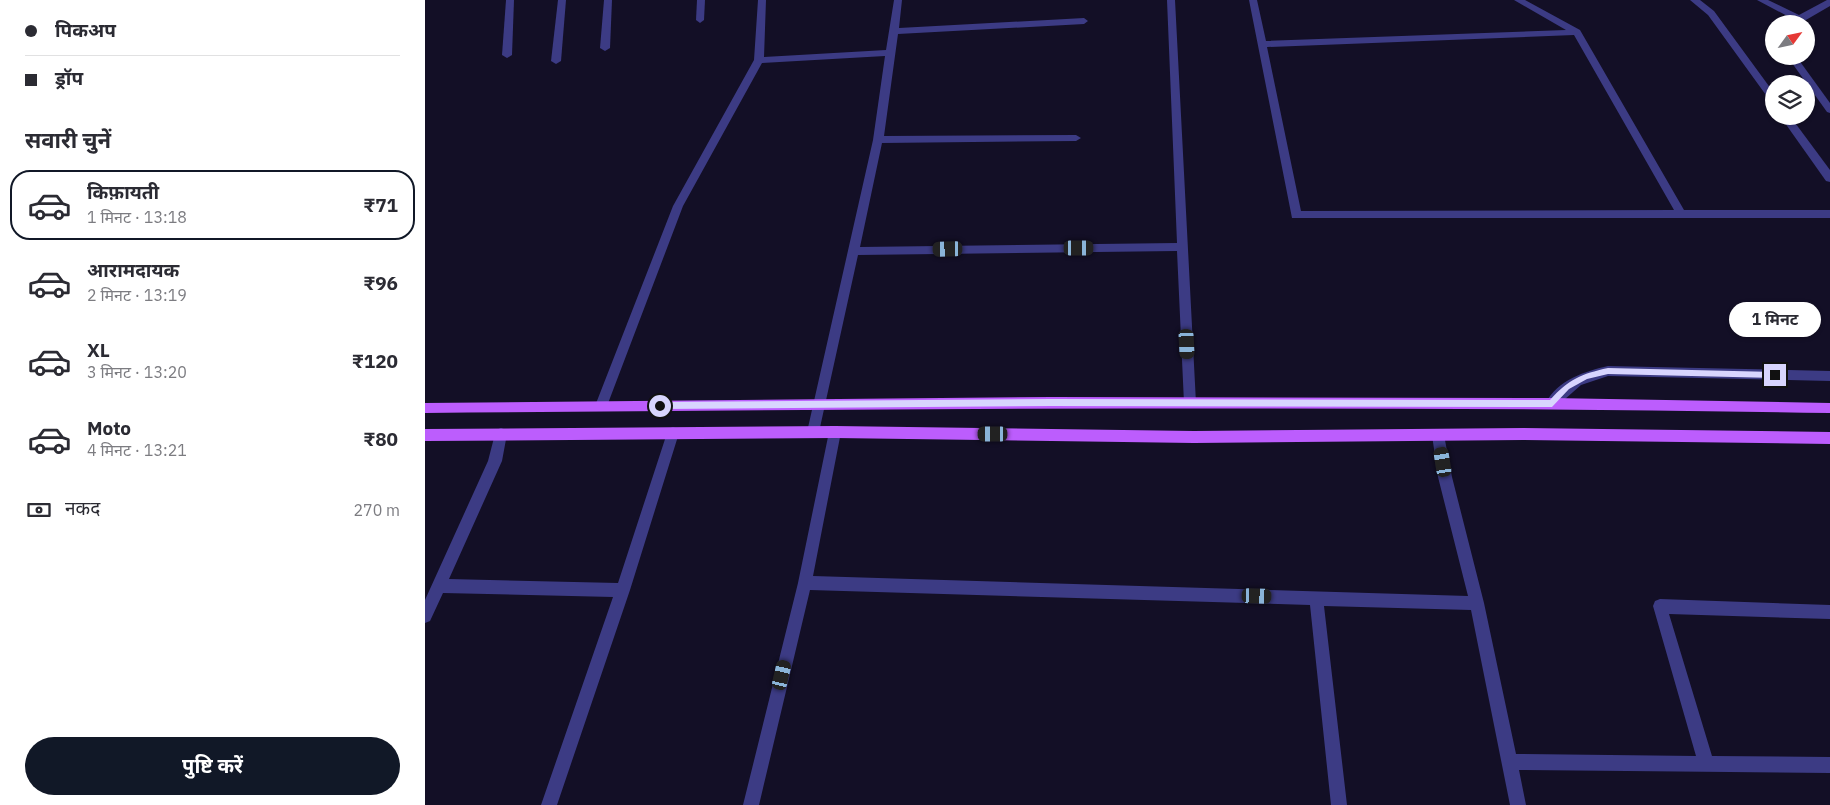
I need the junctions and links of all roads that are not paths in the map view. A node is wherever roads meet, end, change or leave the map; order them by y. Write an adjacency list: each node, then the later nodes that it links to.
1 (510, 0): 22 (street)
2 (562, 0): 24 (street)
3 (608, 0): 20 (street)
4 (701, 0): 15 (street)
5 (762, 0): 23 (street)
6 (898, 0): 17 (street)
7 (1171, 0): 34 (street)
8 (1253, 0): 19 (street)
9 (1519, 0): 18 (street)
10 (1694, 0): 26 (street)
11 (1761, 0): 13 (street)
12 (1830, 2): 14 (street)
13 (1786, 15)
14 (1807, 15)
15 (700, 20)
16 (1084, 21): 17 (street)
17 (893, 30): 21 (street)
18 (1577, 32): 19 (street); 32 (street)
19 (1262, 44): 32 (street)
20 (605, 48)
21 (891, 53): 23 (street); 30 (street)
22 (507, 56)
23 (759, 60): 40 (street)
24 (556, 61)
25 (1798, 65): 27 (street)
26 (1765, 88)
27 (1830, 110)
28 (1792, 125): 31 (street)
29 (1076, 138): 30 (street)
30 (878, 140): 35 (street)
31 (1830, 178)
32 (1681, 214): 33 (street)
33 (1830, 214)
34 (1183, 247): 35 (street); 37 (street)
35 (854, 251): 39 (street)
36 (1830, 376): 38 (street)
37 (1191, 403): 38 (main road); 39 (main road)
38 (1552, 404): 42 (main road)
39 (818, 405): 40 (main road); 43 (street)
40 (601, 406): 41 (main road)
41 (425, 408)
42 (1830, 408)
43 (813, 432): 44 (main road); 45 (main road)
44 (835, 432): 47 (main road); 50 (street)
45 (673, 433): 46 (main road); 52 (street)
46 (501, 434): 48 (main road); 51 (street)
47 (1438, 434): 49 (main road); 54 (street)
48 (425, 435)
49 (1830, 438)
50 (805, 583): 53 (street); 61 (street)
51 (439, 586): 52 (street); 56 (street)
52 (623, 590): 60 (street)
53 (1316, 598): 54 (street); 62 (street)
54 (1477, 603): 57 (street)
55 (1830, 612): 58 (street)
56 (425, 616)
57 (1509, 762): 58 (street); 63 (street)
58 (1706, 764): 59 (street)
59 (1830, 765)
60 (549, 805)
61 (751, 805)
62 (1339, 805)
63 (1518, 805)

